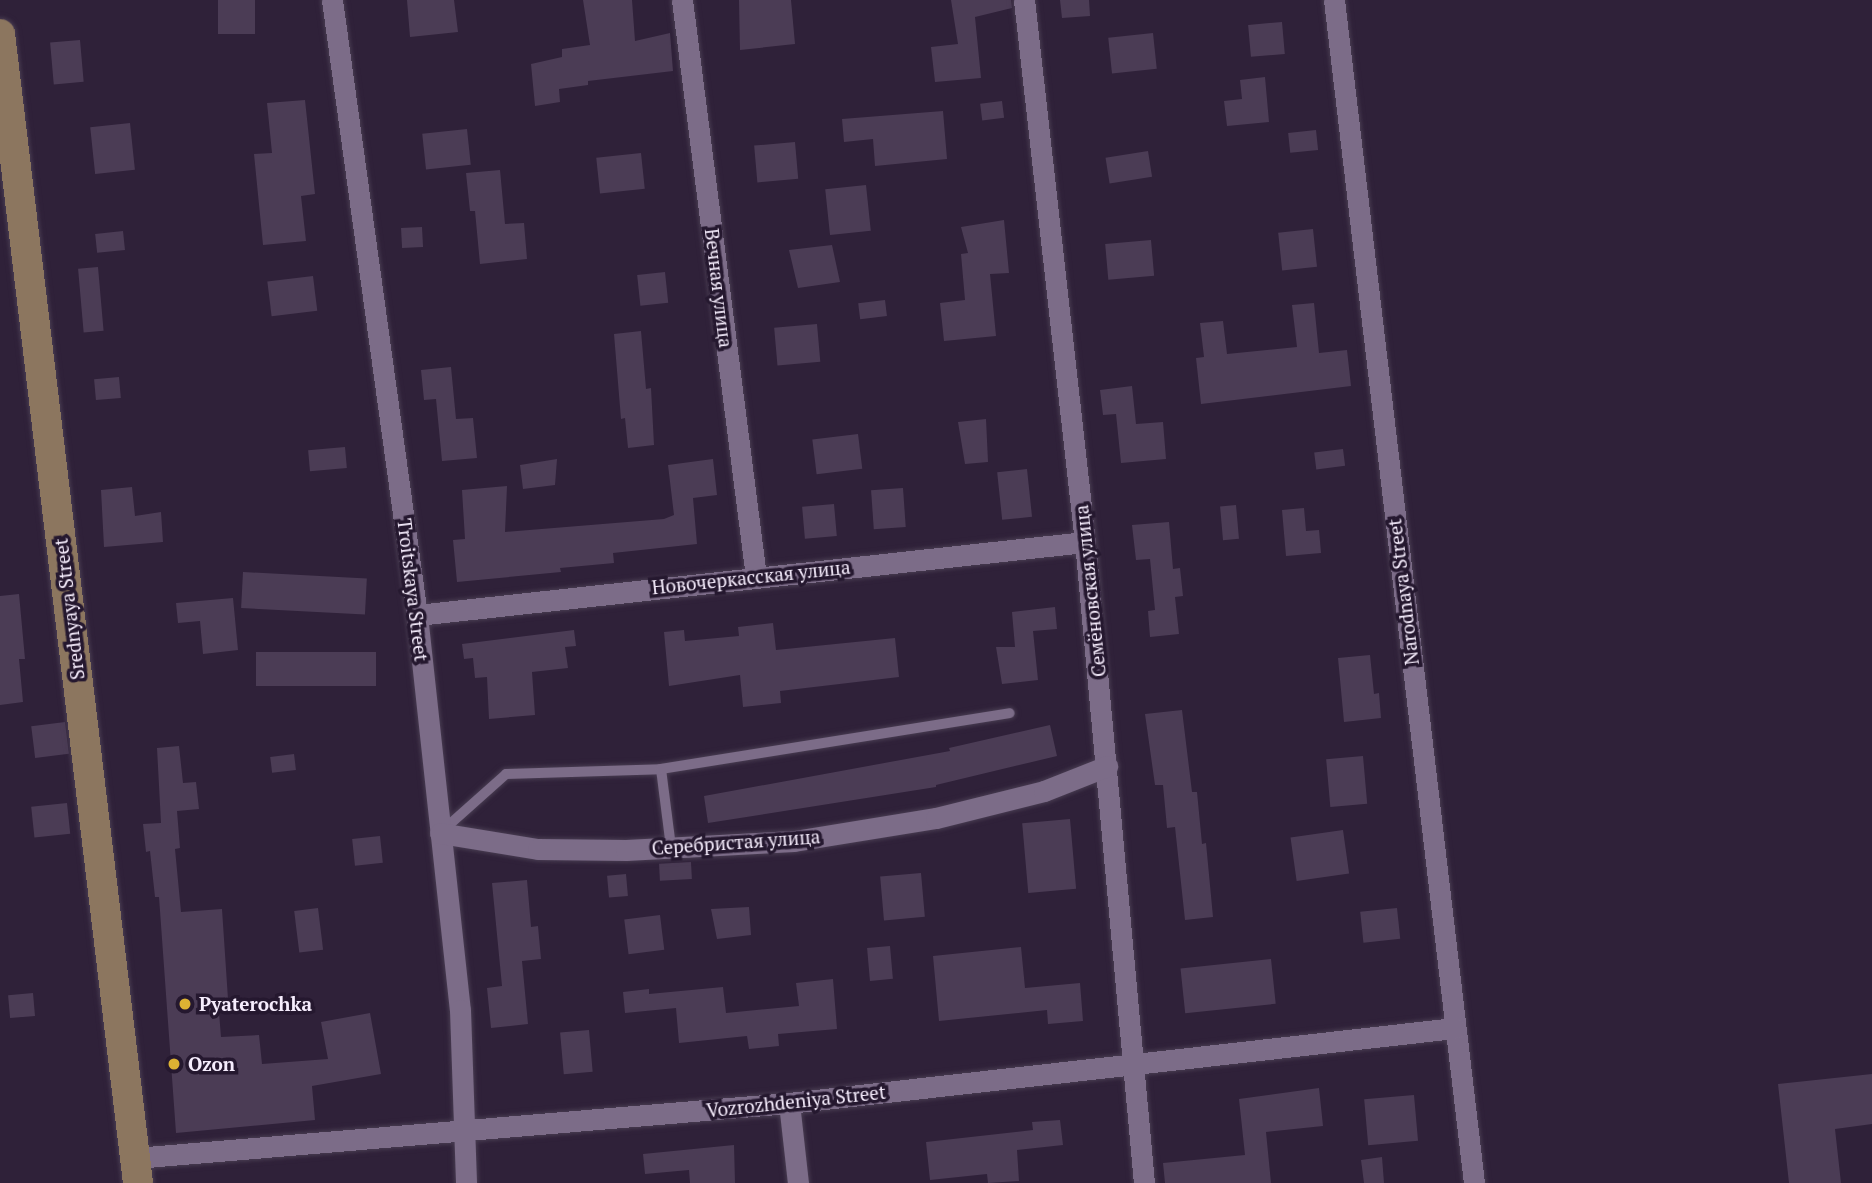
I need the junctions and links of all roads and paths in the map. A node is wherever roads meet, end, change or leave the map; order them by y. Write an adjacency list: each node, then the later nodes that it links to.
1 (332, 0): 8 (street, Troitskaya Street)
2 (682, 0): 7 (street, Вечная улица)
3 (1024, 0): 6 (street, Семёновская улица)
4 (1334, 0): 14 (street, Narodnaya Street)
5 (0, 34): 18 (street, Srednyaya Street)
6 (1085, 542): 7 (street, Новочеркасская улица); 10 (street, Семёновская улица)
7 (756, 577): 8 (street, Новочеркасская улица)
8 (418, 614): 12 (street, Troitskaya Street)
9 (1010, 713): 11 (lane)
10 (1107, 766): 13 (street, Серебристая улица); 15 (street, Семёновская улица)
11 (662, 769): 12 (lane); 13 (lane)
12 (440, 834): 13 (street, Серебристая улица); 17 (street, Troitskaya Street)
13 (671, 848)
14 (1455, 1028): 15 (street, Vozrozhdeniya Street); 22 (street, Narodnaya Street)
15 (1132, 1062): 16 (street, Vozrozhdeniya Street); 21 (street, Семёновская улица)
16 (789, 1103): 17 (street, Vozrozhdeniya Street); 20 (street)
17 (463, 1132): 18 (street, Vozrozhdeniya Street); 19 (street, Troitskaya Street)
18 (137, 1171)
19 (466, 1183)
20 (798, 1183)
21 (1144, 1183)
22 (1474, 1183)

